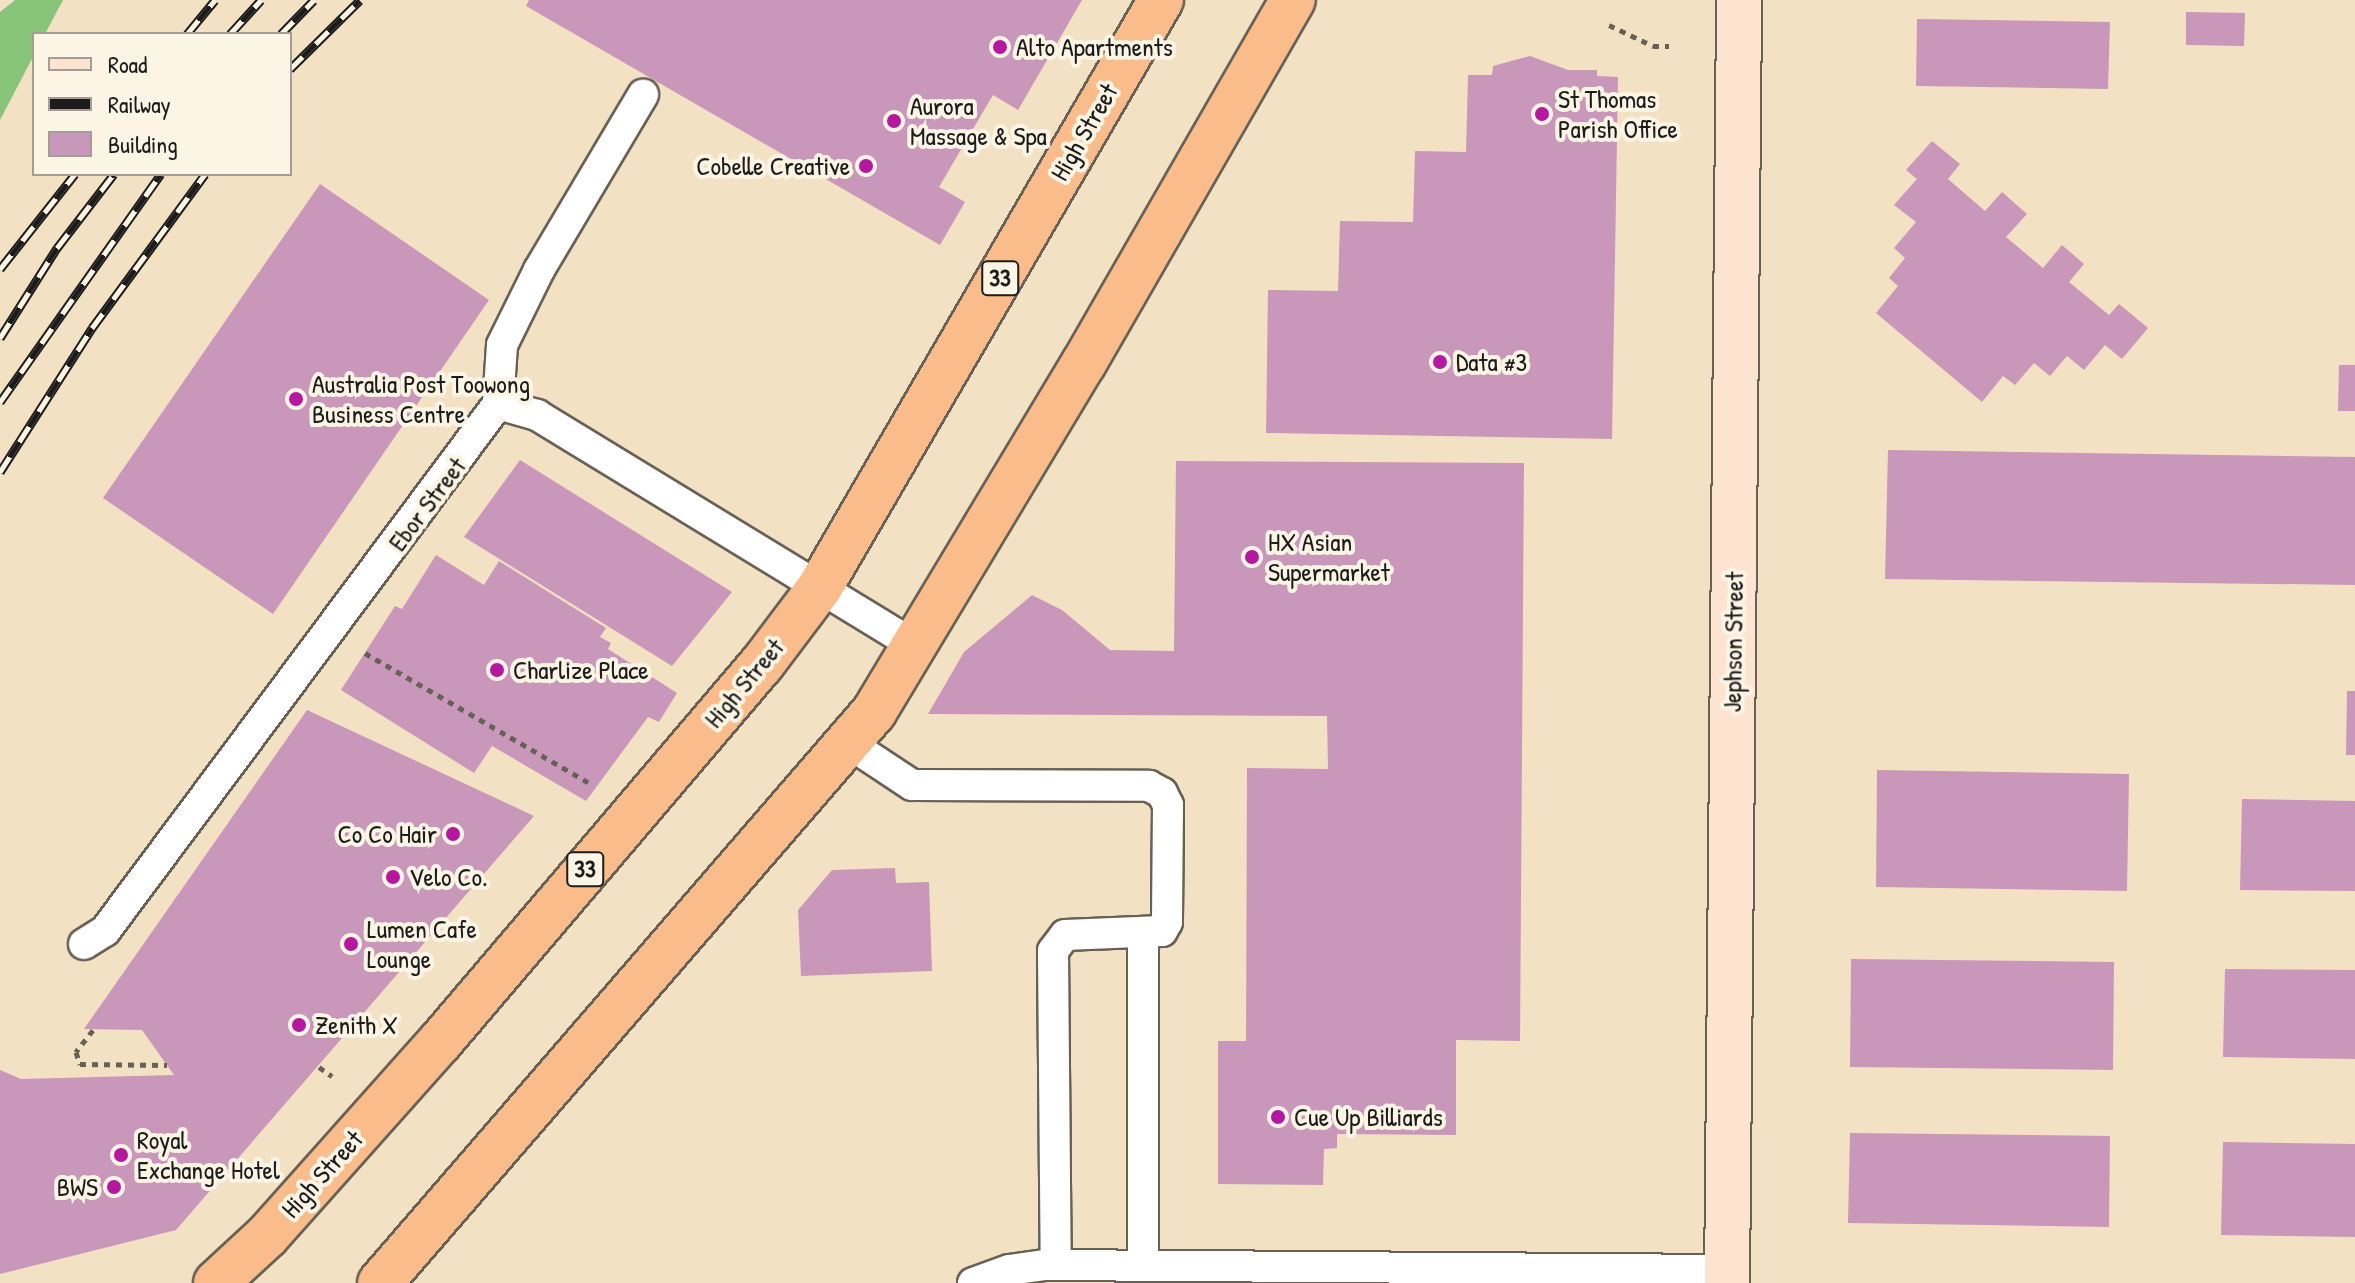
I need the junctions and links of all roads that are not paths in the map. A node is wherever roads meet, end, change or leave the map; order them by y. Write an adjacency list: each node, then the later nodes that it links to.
1 (1161, 0): 6 (highway, High Street / 33)
2 (1293, 0): 7 (highway)
3 (1739, 0): 13 (main road, Jephson Street)
4 (643, 95): 5 (lane)
5 (498, 404): 6 (lane); 10 (lane, Ebor Street)
6 (820, 587): 7 (lane); 14 (highway, High Street / 33)
7 (916, 646): 8 (highway)
8 (850, 744): 9 (lane); 15 (highway)
9 (1143, 934): 11 (lane); 12 (lane)
10 (84, 944)
11 (1056, 1265): 12 (lane); 16 (lane)
12 (1143, 1265): 13 (lane)
13 (1727, 1276)
14 (219, 1282)
15 (380, 1283)
16 (973, 1283)

